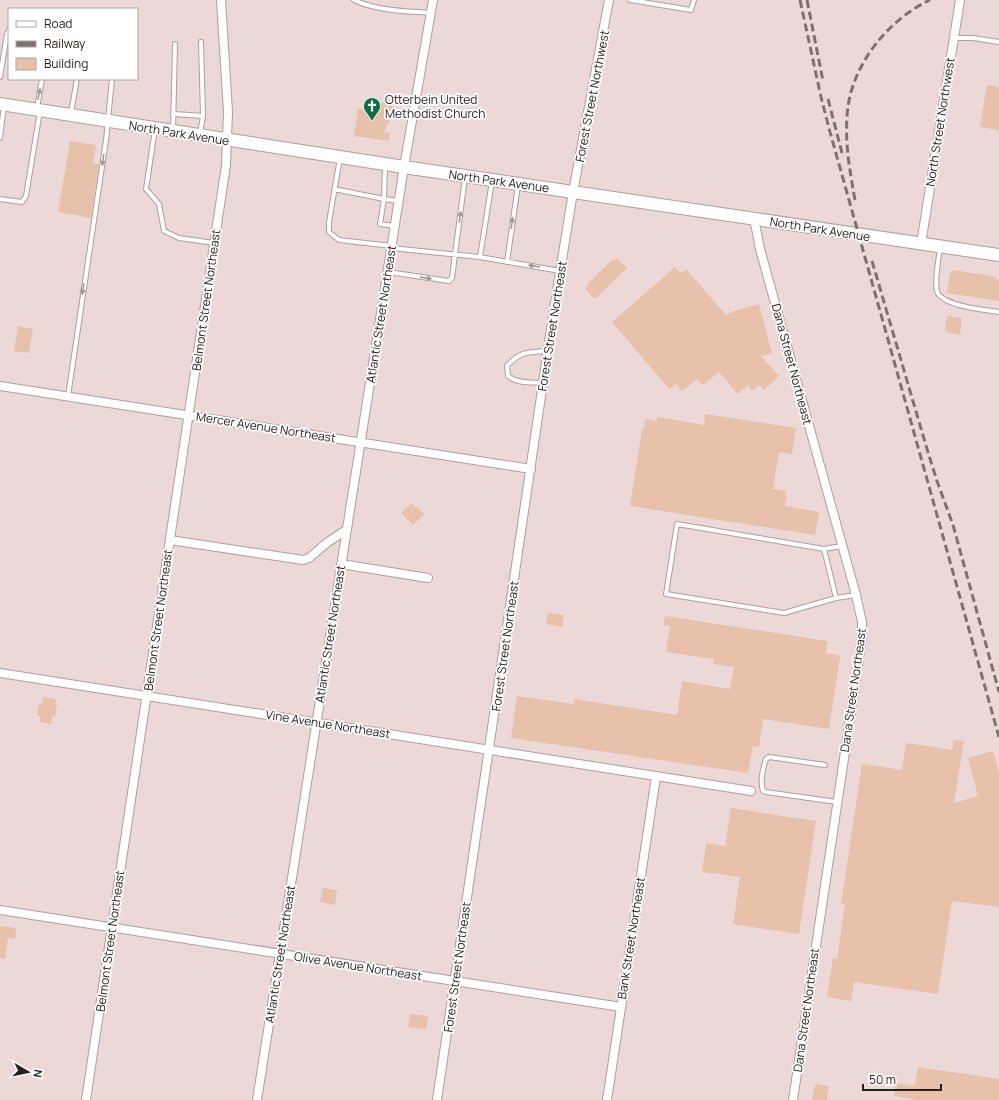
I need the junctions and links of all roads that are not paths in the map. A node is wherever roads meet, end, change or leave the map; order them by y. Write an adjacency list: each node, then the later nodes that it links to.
1 (221, 0): 29 (street, Belmont Street Northeast)
2 (354, 0): 8 (lane)
3 (433, 0): 9 (street, Atlantic Street Northeast)
4 (610, 0): 37 (street, Forest Street Northwest)
5 (630, 0): 6 (lane)
6 (694, 0)
7 (960, 0): 11 (street, North Street Northwest)
8 (367, 2): 9 (lane)
9 (431, 13): 32 (street, Atlantic Street Northeast)
10 (8, 32): 15 (lane)
11 (954, 38): 13 (lane); 44 (street, North Street Northwest)
12 (201, 42): 23 (lane)
13 (999, 42)
14 (175, 44): 21 (lane)
15 (0, 77)
16 (42, 80): 20 (lane, one-way to 16)
17 (77, 80): 22 (lane)
18 (112, 80): 24 (lane)
19 (2, 104): 20 (street, North Park Avenue); 28 (lane)
20 (38, 110): 22 (street, North Park Avenue); 38 (lane)
21 (174, 114): 23 (lane); 26 (lane)
22 (71, 116): 24 (street, North Park Avenue)
23 (203, 116): 27 (lane)
24 (107, 121): 25 (street, North Park Avenue); 57 (lane, one-way to 57)
25 (155, 129): 26 (street, North Park Avenue); 43 (lane)
26 (173, 132): 27 (street, North Park Avenue)
27 (200, 136): 29 (street, North Park Avenue)
28 (0, 138)
29 (227, 140): 30 (street, North Park Avenue); 43 (street, Belmont Street Northeast)
30 (340, 157): 31 (street, North Park Avenue); 36 (lane)
31 (385, 164): 32 (street, North Park Avenue); 39 (lane)
32 (404, 167): 33 (street, North Park Avenue); 40 (street, Atlantic Street Northeast)
33 (465, 176): 34 (street, North Park Avenue); 48 (lane, one-way to 33)
34 (492, 180): 35 (street, North Park Avenue); 49 (lane)
35 (518, 184): 37 (street, North Park Avenue); 50 (lane, one-way to 35)
36 (334, 189): 39 (lane); 45 (lane)
37 (573, 192): 41 (street, North Park Avenue); 51 (street, Forest Street Northeast)
38 (0, 199)
39 (384, 199): 40 (lane); 42 (lane)
40 (399, 201): 42 (street, Atlantic Street Northeast)
41 (754, 218): 44 (street, North Park Avenue); 63 (street, Dana Street Northeast)
42 (395, 226): 45 (street, Atlantic Street Northeast)
43 (214, 243): 58 (street, Belmont Street Northeast)
44 (921, 244): 46 (street, North Park Avenue)
45 (391, 247): 48 (lane); 52 (street, Atlantic Street Northeast)
46 (940, 247): 47 (street, North Park Avenue); 53 (lane)
47 (999, 255)
48 (454, 256): 49 (lane); 52 (lane, one-way to 48)
49 (480, 258): 50 (lane)
50 (507, 262): 51 (lane, one-way to 50)
51 (560, 271): 54 (street, Forest Street Northeast)
52 (388, 272): 59 (street, Atlantic Street Northeast)
53 (999, 312)
54 (548, 351): 55 (street, Forest Street Northeast); 55 (lane)
55 (543, 383): 60 (street, Forest Street Northeast)
56 (0, 386): 57 (street, Mercer Avenue Northeast)
57 (68, 396): 58 (street, Mercer Avenue Northeast)
58 (188, 415): 59 (street, Mercer Avenue Northeast); 62 (street, Belmont Street Northeast)
59 (361, 442): 60 (street, Mercer Avenue Northeast); 61 (street, Atlantic Street Northeast)
60 (531, 469): 72 (street, Forest Street Northeast)
61 (346, 530): 62 (street); 65 (street, Atlantic Street Northeast)
62 (170, 540): 70 (street, Belmont Street Northeast)
63 (842, 546): 64 (lane); 67 (street, Dana Street Northeast)
64 (824, 549): 68 (lane); 68 (lane)
65 (341, 564): 66 (street); 71 (street, Atlantic Street Northeast)
66 (428, 578)
67 (856, 595): 68 (lane); 76 (street, Dana Street Northeast)
68 (836, 598)
69 (0, 673): 70 (street, Vine Avenue Northeast)
70 (146, 696): 71 (street, Vine Avenue Northeast); 78 (street, Belmont Street Northeast)
71 (316, 723): 72 (street, Vine Avenue Northeast); 79 (street, Atlantic Street Northeast)
72 (490, 750): 74 (street, Vine Avenue Northeast); 80 (street, Forest Street Northeast)
73 (825, 765): 76 (lane)
74 (656, 777): 75 (street, Vine Avenue Northeast); 81 (street, Bank Street Northeast)
75 (751, 791)
76 (837, 802): 86 (street, Dana Street Northeast)
77 (0, 910): 78 (street, Olive Avenue Northeast)
78 (112, 928): 79 (street, Olive Avenue Northeast); 82 (street, Belmont Street Northeast)
79 (280, 954): 80 (street, Olive Avenue Northeast); 83 (street, Atlantic Street Northeast)
80 (455, 981): 81 (street, Olive Avenue Northeast); 84 (street, Forest Street Northeast)
81 (621, 1007): 85 (street, Bank Street Northeast)
82 (86, 1100)
83 (257, 1100)
84 (437, 1100)
85 (607, 1100)
86 (793, 1100)

